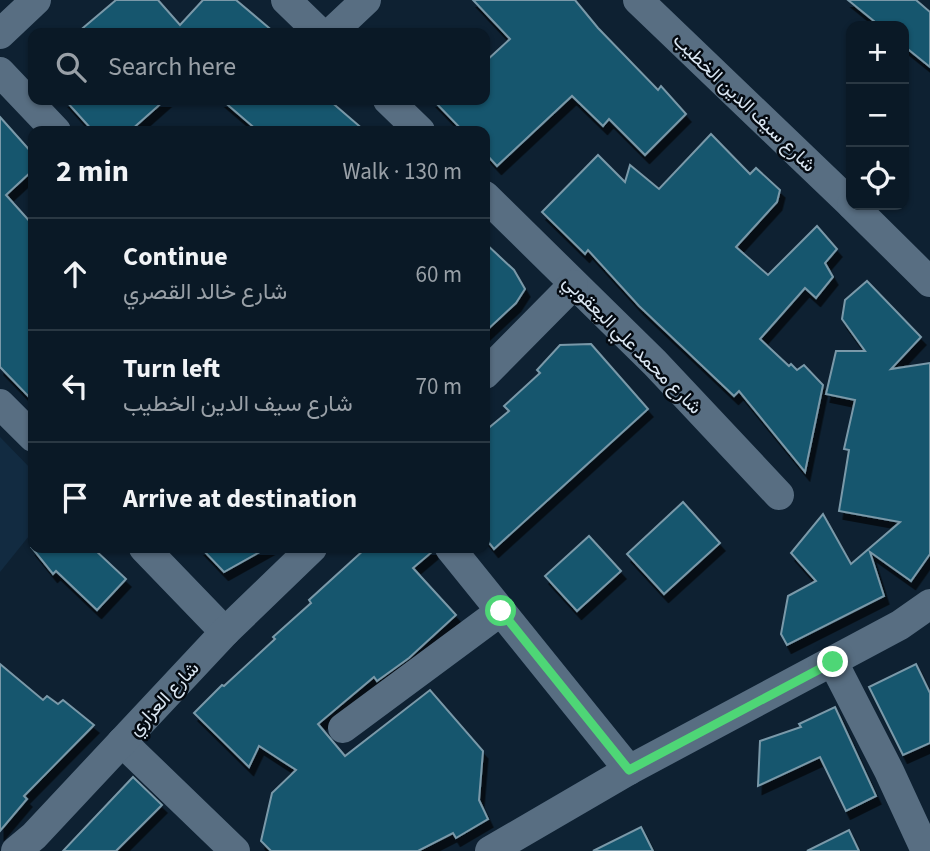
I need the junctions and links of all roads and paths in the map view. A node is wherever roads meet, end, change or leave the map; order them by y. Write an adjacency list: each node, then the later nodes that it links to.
1 (36, 0): 7 (street)
2 (286, 0): 5 (street)
3 (366, 0): 6 (street)
4 (638, 0): 14 (street, شارع سيف الدين الخطيب)
5 (315, 28)
6 (336, 28)
7 (0, 34)
8 (0, 72): 9 (street)
9 (28, 102)
10 (31, 105): 12 (street)
11 (393, 105): 13 (street)
12 (51, 126)
13 (415, 126)
14 (846, 198)
15 (490, 201): 18 (street, شارع محمد علي اليعقوبي)
16 (858, 210): 17 (street, شارع سيف الدين الخطيب)
17 (930, 282)
18 (573, 285): 19 (street); 22 (street, شارع محمد علي اليعقوبي)
19 (490, 369)
20 (0, 404): 21 (street)
21 (28, 432)
22 (779, 495)
23 (149, 553): 28 (street)
24 (307, 553): 28 (street, شارع العزاري)
25 (454, 553): 27 (street)
26 (930, 604): 29 (street)
27 (501, 611): 30 (street); 32 (street)
28 (225, 632): 31 (street, شارع العزاري)
29 (833, 662): 32 (street); 36 (street)
30 (344, 728)
31 (122, 742): 33 (street, شارع العزاري); 34 (street)
32 (629, 770): 35 (street)
33 (16, 851)
34 (235, 851)
35 (489, 851)
36 (926, 851)

